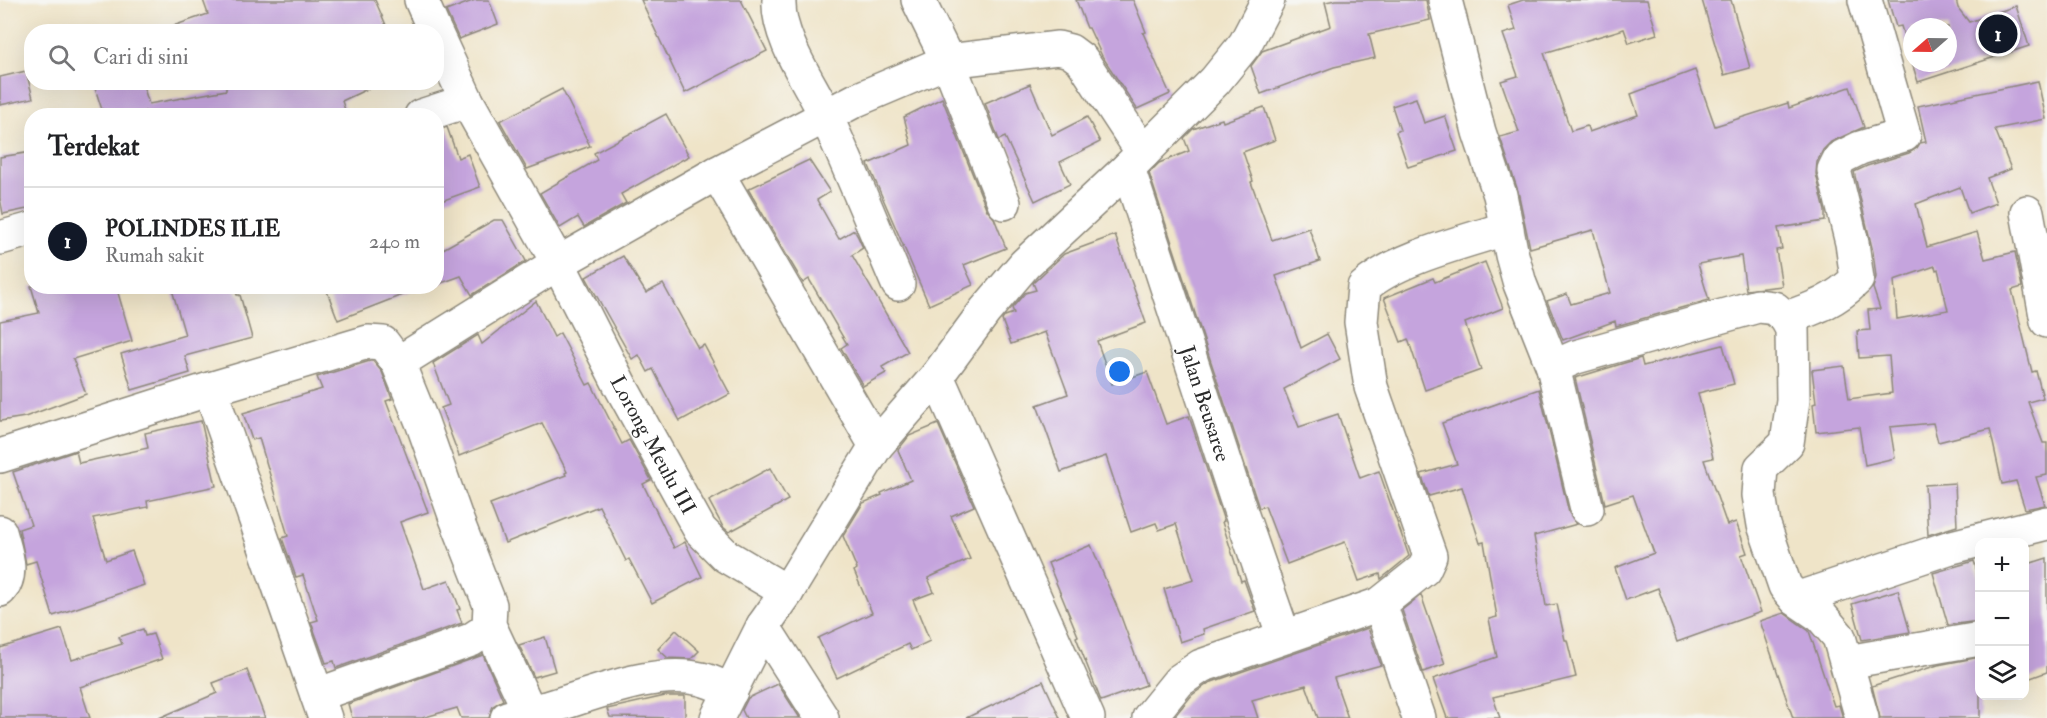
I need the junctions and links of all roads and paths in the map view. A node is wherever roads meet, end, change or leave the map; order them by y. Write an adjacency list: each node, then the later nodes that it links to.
1 (421, 0): 7 (street, Lorong Meulu III)
2 (779, 0): 12 (street)
3 (918, 0): 9 (street)
4 (1268, 0): 13 (street)
5 (1445, 0): 17 (street)
6 (1865, 0): 22 (street)
7 (432, 24)
8 (444, 51): 10 (street, Lorong Meulu III)
9 (948, 61): 12 (street, Jalan Beusaree); 13 (street, Jalan Beusaree); 15 (street)
10 (467, 101): 11 (street); 20 (street, Lorong Meulu III)
11 (444, 108)
12 (826, 115): 14 (street, Jalan Beusaree); 21 (street)
13 (1136, 160): 26 (street); 39 (street, Jalan Beusaree)
14 (717, 173): 20 (street, Jalan Beusaree); 28 (street)
15 (1004, 203)
16 (2026, 212): 23 (street)
17 (1507, 228): 25 (street); 36 (street)
18 (24, 231): 19 (street)
19 (0, 238)
20 (558, 263): 24 (street, Jalan Beusaree); 34 (street, Lorong Meulu III)
21 (898, 284)
22 (1786, 318): 25 (street); 35 (street)
23 (2047, 321)
24 (398, 363): 27 (street); 37 (street)
25 (1553, 367): 30 (street)
26 (937, 376): 28 (street); 46 (street)
27 (210, 389): 29 (street); 43 (street)
28 (876, 446): 34 (street)
29 (0, 456)
30 (1587, 509)
31 (2047, 523): 35 (street)
32 (0, 532): 33 (street)
33 (0, 590)
34 (787, 592): 38 (street)
35 (1796, 599): 41 (street)
36 (1380, 603): 39 (street); 48 (street)
37 (489, 626): 43 (street); 44 (street)
38 (763, 626): 42 (street); 45 (street)
39 (1284, 637): 47 (street)
40 (1974, 640): 41 (street)
41 (1847, 662): 49 (street)
42 (724, 704): 44 (street)
43 (321, 706)
44 (520, 714)
45 (822, 718)
46 (1088, 718)
47 (1149, 718)
48 (1419, 718)
49 (1862, 718)

